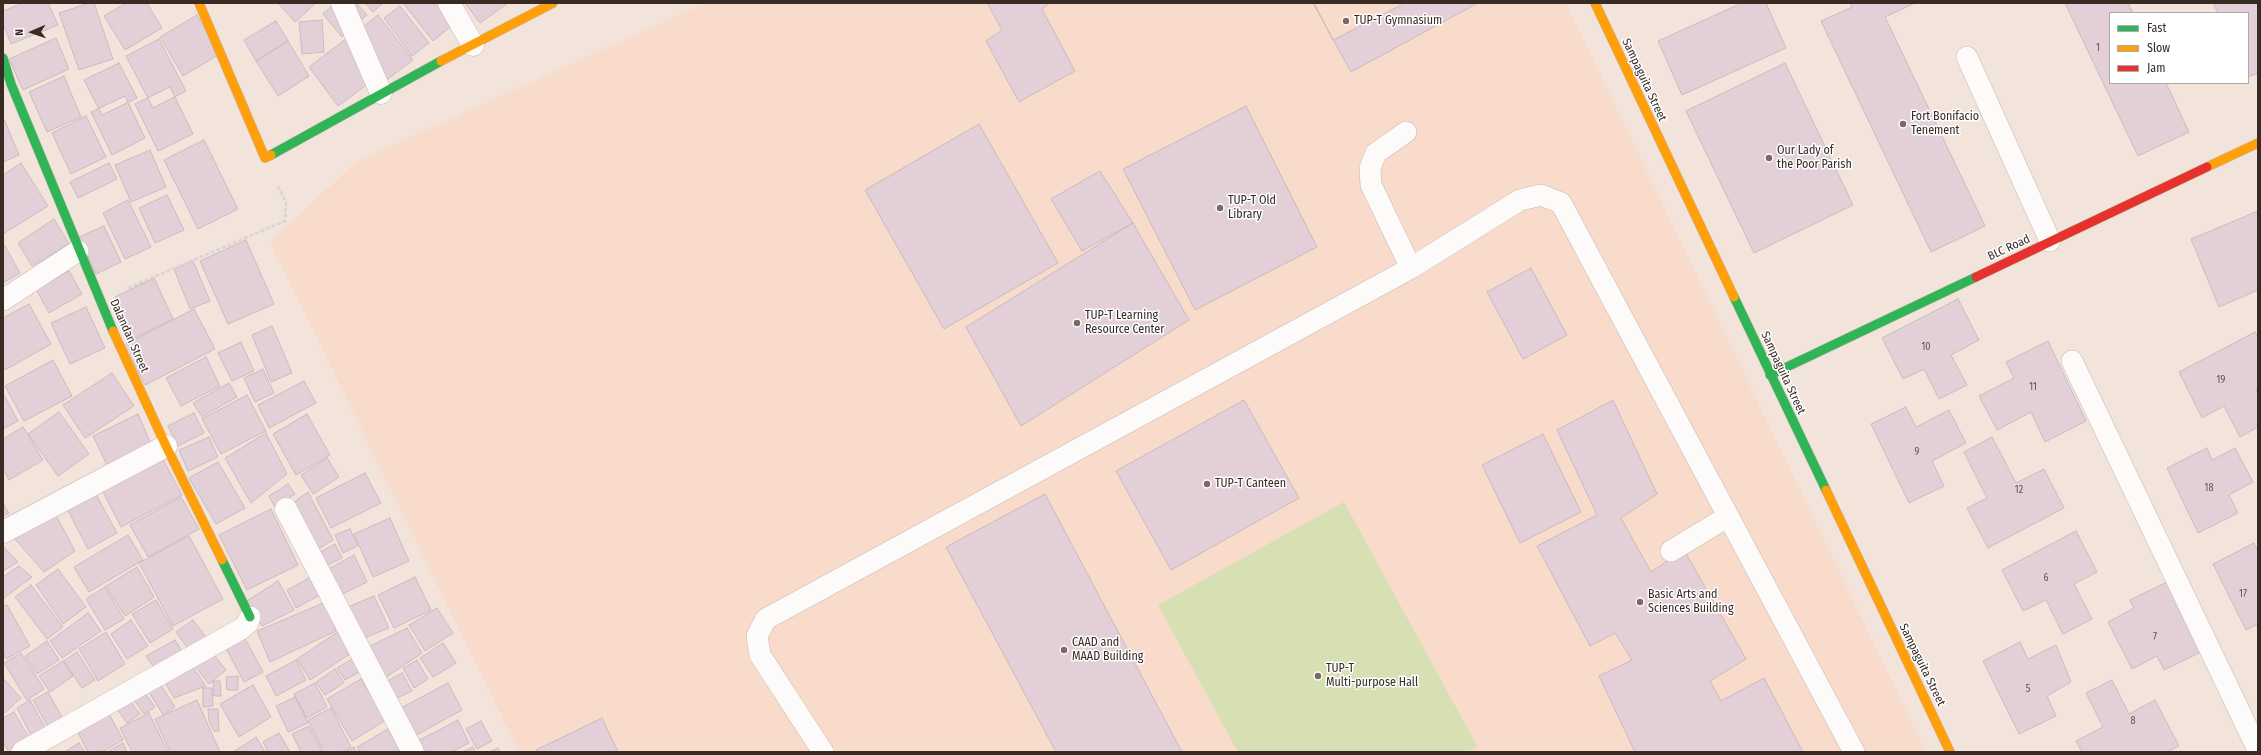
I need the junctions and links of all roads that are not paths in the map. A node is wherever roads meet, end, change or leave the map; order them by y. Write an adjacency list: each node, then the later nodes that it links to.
1 (199, 3): 10 (street)
2 (342, 3): 10 (street)
3 (449, 3): 6 (street)
4 (1595, 3): 18 (street, Sampaguita Street)
5 (550, 4): 6 (street)
6 (473, 45): 10 (street)
7 (1967, 57): 13 (lane)
8 (3, 58): 9 (street, Dalandan Street)
9 (7, 86): 14 (street, Dalandan Street)
10 (381, 92)
11 (1406, 132): 15 (lane)
12 (2258, 142): 13 (street, BLC Road)
13 (2050, 241): 18 (street, BLC Road)
14 (78, 251): 16 (lane); 19 (street, Dalandan Street)
15 (1411, 268): 21 (lane); 28 (lane)
16 (3, 300)
17 (2072, 361): 25 (lane)
18 (1770, 374): 30 (street, Sampaguita Street)
19 (166, 446): 22 (street); 24 (street, Dalandan Street)
20 (286, 509): 27 (street)
21 (1728, 517): 23 (lane); 29 (lane)
22 (3, 532)
23 (1671, 551)
24 (250, 617): 26 (lane)
25 (2258, 750)
26 (22, 752)
27 (413, 752)
28 (823, 752)
29 (1854, 752)
30 (1950, 752)

